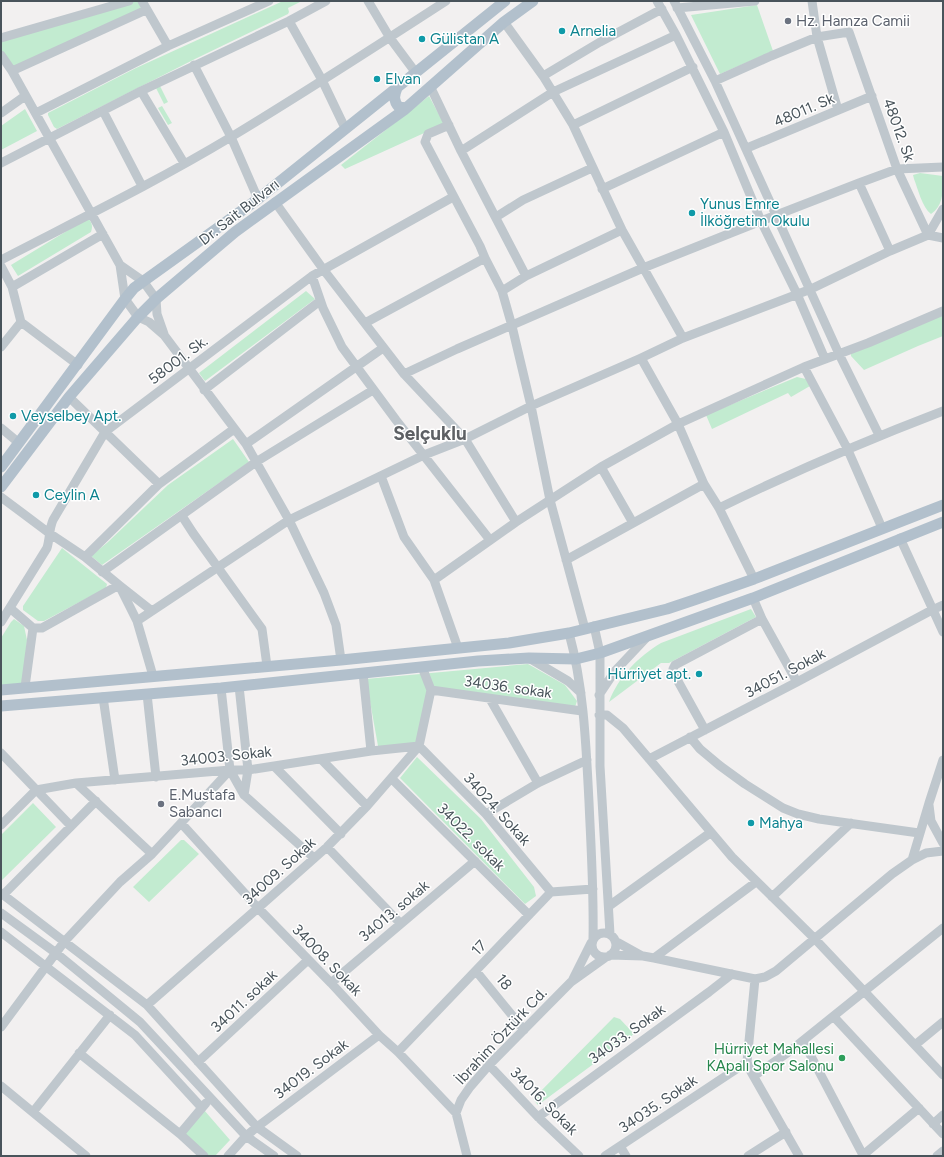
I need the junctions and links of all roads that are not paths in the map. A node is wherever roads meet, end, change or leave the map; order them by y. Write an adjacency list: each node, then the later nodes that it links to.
1 (129, 1): 18 (street)
2 (142, 1): 14 (street)
3 (269, 1): 21 (street)
4 (326, 1): 15 (street)
5 (368, 1): 19 (street)
6 (446, 1): 19 (street)
7 (505, 1): 26 (main road, Dr. Sait Bulvarı)
8 (533, 1): 16 (main road, Dr. Sait Bulvarı)
9 (657, 1): 13 (street)
10 (755, 1): 12 (street)
11 (812, 1): 20 (street)
12 (675, 4): 29 (street)
13 (662, 9): 17 (street); 27 (street)
14 (146, 10): 21 (street); 25 (street)
15 (289, 21): 23 (street); 28 (street)
16 (504, 22): 27 (street); 30 (main road, Dr. Sait Bulvarı)
17 (676, 35): 24 (street); 33 (street)
18 (1, 38)
19 (390, 38): 26 (street); 28 (street)
20 (817, 38): 29 (street); 35 (street, 48012. Sk); 37 (street)
21 (168, 46): 40 (street)
22 (1, 55): 25 (street)
23 (194, 65): 32 (street); 45 (street)
24 (693, 67): 42 (street); 44 (street)
25 (12, 72): 34 (street)
26 (416, 73): 31 (main road, Dr. Sait Bulvarı)
27 (543, 76): 33 (street)
28 (322, 80): 43 (street); 45 (street)
29 (715, 81): 47 (street)
30 (430, 86): 36 (main road, Dr. Sait Bulvarı); 41 (street)
31 (397, 88): 36 (main road); 43 (main road, Dr. Sait Bulvarı)
32 (141, 91): 38 (street); 50 (street)
33 (553, 92): 42 (street); 48 (street)
34 (25, 96): 39 (street); 40 (street)
35 (872, 96): 37 (street, 48011. Sk); 53 (street, 48012. Sk)
36 (406, 108): 59 (main road, Dr. Sait Bulvarı)
37 (838, 110): 47 (street, 48011. Sk)
38 (103, 111): 46 (street); 55 (street)
39 (1, 112)
40 (36, 113): 46 (street)
41 (449, 125): 48 (street); 57 (street)
42 (573, 125): 52 (street)
43 (345, 128): 58 (main road, Dr. Sait Bulvarı)
44 (724, 132): 56 (street); 64 (street)
45 (231, 137): 50 (street); 58 (street)
46 (49, 138): 49 (street); 61 (street)
47 (747, 148): 62 (street)
48 (461, 151): 63 (street)
49 (1, 163)
50 (184, 164): 55 (street)
51 (943, 167): 53 (street)
52 (592, 168): 56 (street); 63 (street)
53 (897, 169): 54 (street); 67 (street, 48012. Sk)
54 (859, 183): 62 (street); 69 (street)
55 (142, 186): 61 (street)
56 (602, 189): 65 (street)
57 (453, 197): 70 (street); 75 (street, 58001. Sk.)
58 (258, 199): 78 (main road, Dr. Sait Bulvarı)
59 (275, 202): 75 (street); 83 (main road, Dr. Sait Bulvarı)
60 (943, 209): 67 (street)
61 (91, 213): 66 (street); 71 (street)
62 (776, 215): 64 (street); 80 (street)
63 (496, 217): 77 (street)
64 (761, 221): 74 (street); 82 (street)
65 (622, 230): 74 (street); 77 (street)
66 (103, 234): 72 (street); 79 (street)
67 (928, 235): 68 (street); 69 (street)
68 (943, 238)
69 (890, 251): 80 (street)
70 (485, 258): 81 (street); 89 (street)
71 (1, 260)
72 (120, 265): 78 (street); 84 (street)
73 (1, 266): 79 (street)
74 (643, 268): 90 (street); 92 (street)
75 (323, 269): 76 (street, 58001. Sk.); 89 (street)
76 (312, 276): 85 (street); 101 (street, 58001. Sk.)
77 (526, 276): 81 (street)
78 (143, 281): 83 (street); 84 (main road, Dr. Sait Bulvarı)
79 (12, 287): 88 (street)
80 (811, 290): 82 (street); 95 (street)
81 (502, 291): 90 (street)
82 (797, 294): 92 (street); 97 (street)
83 (156, 299): 87 (main road, Dr. Sait Bulvarı); 91 (street)
84 (125, 300): 87 (street); 98 (main road, Dr. Sait Bulvarı)
85 (320, 301): 99 (street); 103 (street)
86 (943, 311): 95 (street)
87 (138, 317): 91 (street); 105 (main road, Dr. Sait Bulvarı)
88 (21, 322): 93 (street); 98 (street)
89 (365, 323): 94 (street)
90 (512, 326): 102 (street); 106 (street)
91 (164, 335): 101 (street)
92 (683, 338): 96 (street)
93 (2, 345)
94 (383, 348): 99 (street); 102 (street)
95 (839, 354): 97 (street); 112 (street)
96 (641, 358): 106 (street); 108 (street)
97 (825, 359): 100 (street)
98 (78, 365): 114 (main road, Dr. Sait Bulvarı)
99 (356, 367): 104 (street); 115 (street)
100 (804, 367): 108 (street); 116 (street)
101 (188, 369): 103 (street); 111 (street, 58001. Sk.)
102 (404, 374): 113 (street)
103 (204, 390): 110 (street)
104 (373, 390): 117 (street); 118 (street)
105 (69, 397): 111 (street); 124 (main road, Dr. Sait Bulvarı)
106 (531, 406): 113 (street); 126 (street)
107 (943, 411): 112 (street)
108 (678, 424): 120 (street); 123 (street)
109 (1, 428): 114 (street)
110 (234, 429): 115 (street); 122 (street)
111 (105, 432): 122 (street); 135 (street, 58001. Sk.)
112 (880, 435): 116 (street)
113 (465, 439): 117 (street); 131 (street)
114 (19, 443): 119 (main road, Dr. Sait Bulvarı)
115 (246, 444): 118 (street)
116 (847, 448): 128 (street); 134 (street)
117 (424, 455): 121 (street); 137 (street)
118 (256, 462): 129 (street); 130 (street)
119 (1, 467)
120 (601, 467): 126 (street); 133 (street)
121 (381, 476): 130 (street); 143 (street)
122 (159, 484): 138 (street)
123 (704, 484): 128 (street); 133 (street)
124 (1, 487)
125 (1, 497): 135 (street)
126 (550, 500): 131 (street); 139 (street)
127 (943, 505): 134 (main road)
128 (719, 508): 142 (street)
129 (182, 516): 140 (street); 141 (street)
130 (289, 520): 140 (street); 162 (street)
131 (516, 522): 137 (street)
132 (943, 522): 136 (main road)
133 (633, 523): 139 (street)
134 (882, 528): 142 (main road)
135 (49, 533): 138 (street); 147 (street, 58001. Sk.)
136 (900, 538): 145 (main road); 149 (street)
137 (490, 540): 143 (street)
138 (85, 557): 141 (street)
139 (566, 560): 154 (street)
140 (217, 567): 148 (street); 163 (street)
141 (102, 572): 144 (street)
142 (754, 579): 154 (main road)
143 (434, 580): 158 (street)
144 (119, 585): 148 (street); 151 (street); 153 (street)
145 (753, 598): 150 (street); 157 (main road)
146 (943, 605): 149 (street, 34051. Sokak)
147 (10, 608): 152 (street, 58001. Sk.); 153 (street)
148 (152, 610): 151 (street)
149 (932, 610): 155 (street); 167 (street, 34051. Sokak)
150 (762, 619): 167 (street); 181 (street)
151 (137, 621): 166 (street)
152 (1, 622)
153 (33, 628): 169 (street)
154 (590, 628): 156 (main road); 159 (street)
155 (943, 632)
156 (569, 633): 158 (main road); 161 (street)
157 (649, 636): 159 (main road); 175 (street)
158 (458, 648): 162 (main road)
159 (600, 653): 161 (main road); 175 (street)
160 (529, 658): 161 (main road); 164 (main road); 173 (street)
161 (576, 658): 173 (street)
162 (341, 660): 163 (main road)
163 (267, 666): 166 (main road)
164 (422, 667): 165 (main road); 172 (street)
165 (362, 673): 168 (main road); 184 (street)
166 (153, 676): 169 (main road)
167 (797, 682): 181 (street, 34051. Sokak)
168 (239, 686): 170 (main road); 192 (street)
169 (25, 687): 171 (main road)
170 (221, 688): 174 (main road); 191 (street)
171 (1, 690)
172 (431, 690): 177 (street, 34036. sokak); 183 (street)
173 (581, 693): 179 (street)
174 (147, 694): 176 (main road); 193 (street)
175 (599, 695): 180 (street)
176 (103, 697): 178 (main road); 195 (street)
177 (490, 699): 179 (street, 34036. sokak); 198 (street)
178 (1, 706)
179 (582, 711): 188 (street)
180 (599, 716): 187 (street); 224 (street)
181 (705, 730): 182 (street, 34051. Sokak)
182 (690, 737): 187 (street, 34051. Sokak); 206 (street)
183 (419, 746): 184 (street, 34003. Sokak); 194 (street, 34009. Sokak); 204 (street, 34024. Sokak)
184 (371, 751): 186 (street, 34003. Sokak)
185 (1, 753): 199 (street)
186 (321, 759): 190 (street, 34003. Sokak); 203 (street)
187 (649, 759): 209 (street)
188 (586, 760): 198 (street); 220 (street)
189 (943, 760): 196 (street)
190 (274, 766): 192 (street, 34003. Sokak); 211 (street)
191 (230, 770): 192 (street, 34003. Sokak); 193 (street, 34003. Sokak); 200 (street); 205 (street)
192 (248, 770): 200 (street)
193 (156, 777): 195 (street, 34003. Sokak)
194 (392, 779): 203 (street, 34009. Sokak); 217 (street, 34022. sokak)
195 (115, 780): 197 (street, 34003. Sokak)
196 (940, 782): 202 (street)
197 (76, 783): 199 (street, 34003. Sokak); 201 (street)
198 (538, 783): 204 (street)
199 (36, 790): 207 (street); 208 (street)
200 (244, 795): 216 (street)
201 (96, 801): 208 (street); 215 (street)
202 (929, 802): 210 (street); 212 (street)
203 (368, 806): 211 (street, 34009. Sokak)
204 (486, 814): 221 (street, 34024. Sokak)
205 (181, 823): 215 (street); 225 (street, 34008. Sokak)
206 (851, 823): 210 (street); 223 (street)
207 (1, 825)
208 (71, 826): 222 (street)
209 (710, 832): 219 (street); 224 (street)
210 (919, 833): 218 (street)
211 (341, 834): 213 (street, 34009. Sokak)
212 (943, 842)
213 (327, 847): 216 (street, 34009. Sokak); 228 (street)
214 (943, 851): 218 (street)
215 (152, 854): 234 (street)
216 (314, 858): 225 (street, 34009. Sokak)
217 (475, 860): 227 (street, 34022. sokak); 228 (street, 34013. sokak)
218 (912, 860): 232 (street)
219 (756, 882): 223 (street); 238 (street)
220 (593, 889): 221 (street); 233 (street)
221 (551, 892): 227 (street, 17)
222 (2, 894): 234 (street)
223 (772, 897): 232 (street)
224 (609, 906): 231 (street)
225 (258, 908): 239 (street, 34008. Sokak); 247 (street, 34009. Sokak)
226 (1, 913): 235 (street)
227 (529, 915): 241 (street, 17)
228 (400, 923): 245 (street, 34013. sokak)
229 (943, 928): 246 (street)
230 (1, 932): 240 (street)
231 (613, 938): 233 (street); 236 (street); 237 (street)
232 (814, 939): 243 (street); 246 (street)
233 (592, 941): 236 (street); 244 (street)
234 (64, 942): 235 (street); 247 (street)
235 (56, 953): 240 (street); 264 (street)
236 (608, 956): 237 (street); 244 (street)
237 (643, 956): 238 (street)
238 (654, 958): 242 (street)
239 (308, 960): 245 (street, 34008. Sokak); 258 (street, 34011. sokak)
240 (46, 966): 248 (street); 251 (street)
241 (476, 971): 252 (street, 18); 256 (street, 17)
242 (732, 974): 243 (street); 269 (street, 34033. Sokak)
243 (755, 979): 259 (street)
244 (571, 982): 252 (street, İbrahim Öztürk Cd.)
245 (330, 983): 253 (street, 34008. Sokak)
246 (864, 992): 249 (street); 255 (street)
247 (147, 1005): 258 (street)
248 (110, 1016): 257 (street); 265 (street)
249 (834, 1017): 254 (street); 266 (street)
250 (943, 1022): 255 (street)
251 (1, 1027)
252 (524, 1030): 260 (street, İbrahim Öztürk Cd.)
253 (379, 1035): 256 (street, 34008. Sokak); 272 (street, 34019. Sokak)
254 (802, 1041): 262 (street); 279 (street)
255 (915, 1045): 261 (street)
256 (398, 1052): 268 (street, 34008. Sokak)
257 (79, 1053): 267 (street); 274 (street)
258 (198, 1062): 272 (street)
259 (747, 1062): 262 (street); 277 (street, 34035. Sokak)
260 (489, 1065): 268 (street, İbrahim Öztürk Cd.); 269 (street, 34016. Sokak)
261 (943, 1075)
262 (754, 1076): 273 (street)
263 (1, 1086): 267 (street)
264 (211, 1098): 265 (street); 276 (street)
265 (202, 1108): 274 (street)
266 (919, 1108): 271 (street); 279 (street)
267 (33, 1112): 280 (street)
268 (456, 1113): 285 (street)
269 (538, 1116): 286 (street, 34016. Sokak)
270 (943, 1116): 271 (street)
271 (933, 1124): 275 (street)
272 (258, 1126): 276 (street, 34019. Sokak); 284 (street)
273 (786, 1132): 289 (street); 290 (street)
274 (180, 1134): 281 (street)
275 (943, 1134)
276 (246, 1136): 282 (street, 34019. Sokak); 283 (street)
277 (620, 1146): 287 (street, 34035. Sokak); 288 (street)
278 (943, 1151): 291 (street)
279 (863, 1155)
280 (86, 1156)
281 (204, 1156)
282 (228, 1156)
283 (274, 1156)
284 (297, 1156)
285 (467, 1156)
286 (579, 1156)
287 (605, 1156)
288 (626, 1156)
289 (748, 1156)
290 (799, 1156)
291 (937, 1156)

